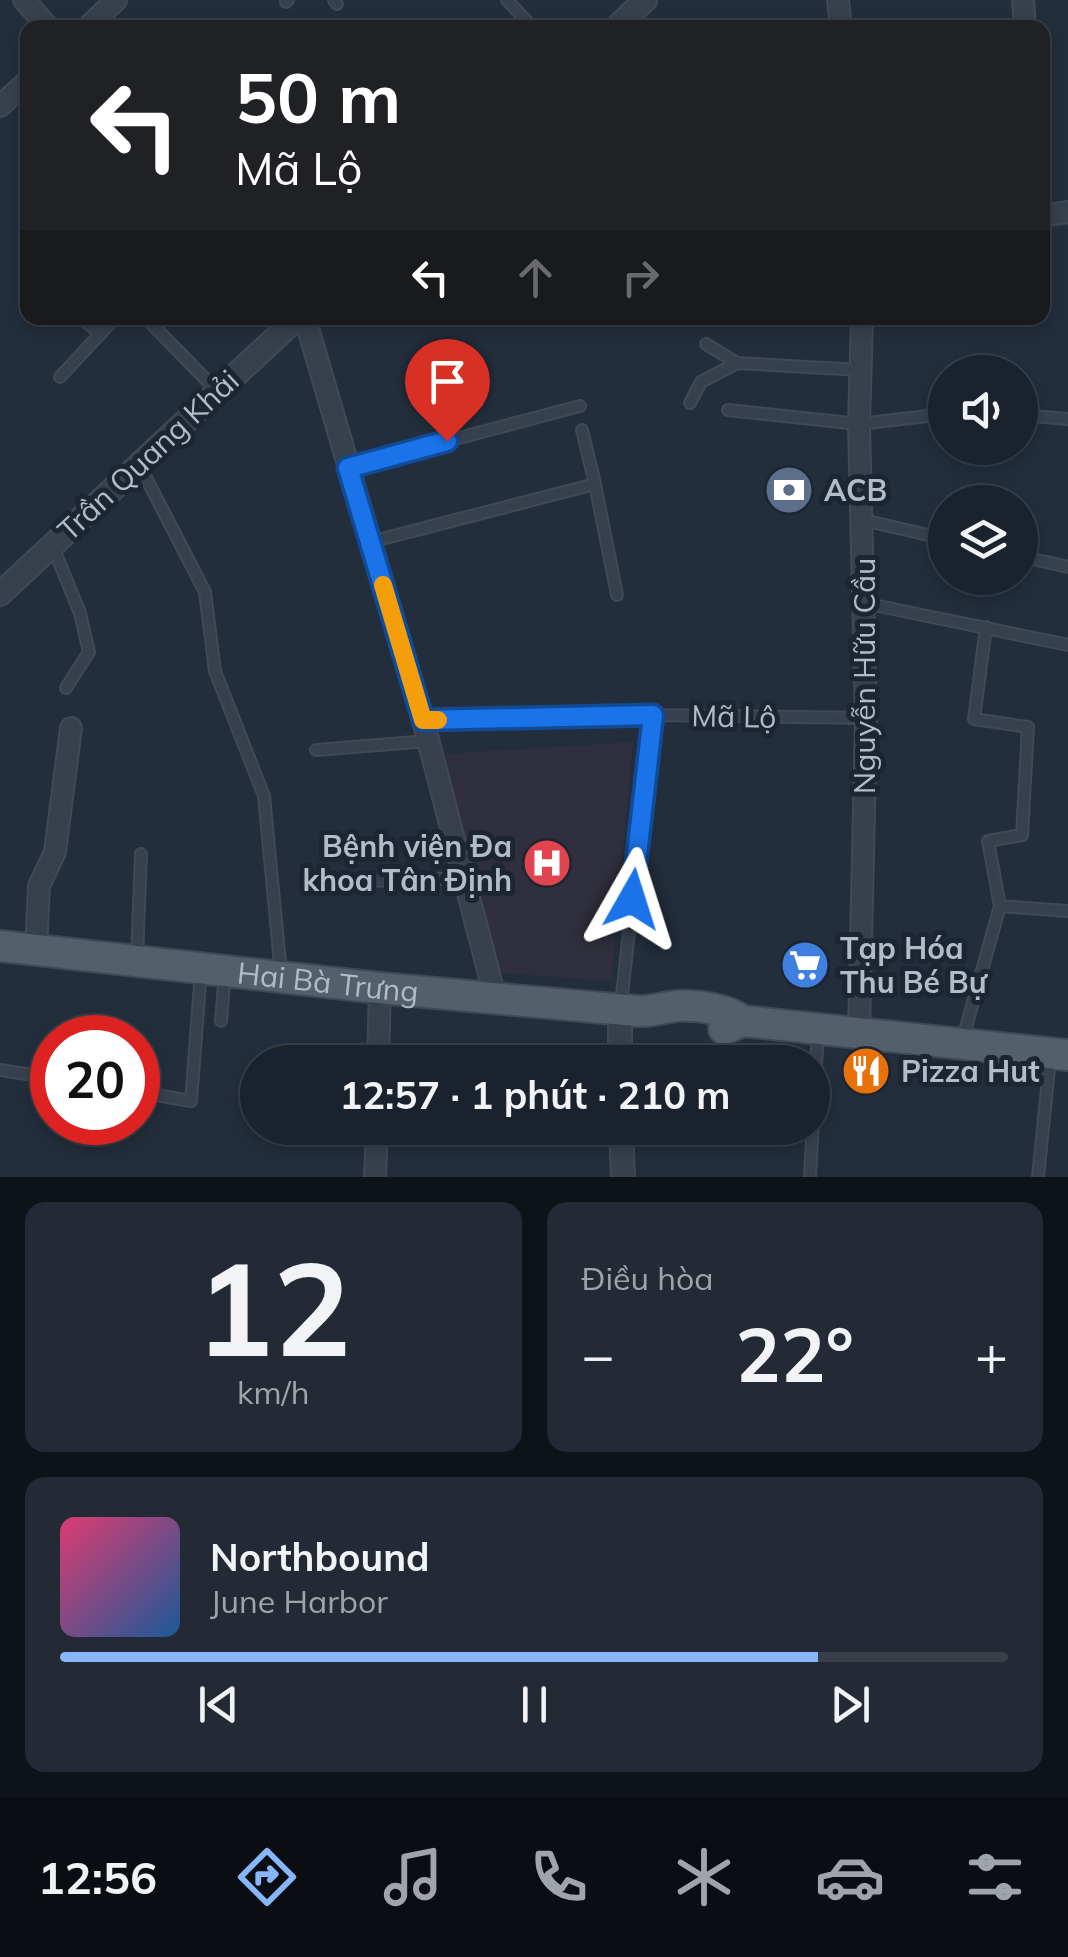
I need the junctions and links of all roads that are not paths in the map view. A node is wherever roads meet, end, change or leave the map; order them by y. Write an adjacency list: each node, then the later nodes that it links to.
1 (24, 0): 5 (street)
2 (116, 0): 6 (street)
3 (507, 0): 7 (lane)
4 (645, 0): 8 (street)
5 (43, 20)
6 (95, 20)
7 (526, 20)
8 (624, 20)
9 (20, 88): 10 (street)
10 (0, 106)
11 (90, 325): 17 (lane)
12 (109, 325): 17 (lane)
13 (153, 325): 22 (lane)
14 (289, 325): 22 (street, Trần Quang Khải)
15 (307, 325): 32 (street)
16 (862, 325): 20 (street, Nguyễn Hữu Cầu)
17 (101, 334): 21 (lane)
18 (706, 344): 19 (lane)
19 (737, 363): 20 (lane); 23 (lane)
20 (861, 370): 29 (street, Nguyễn Hữu Cầu)
21 (60, 377)
22 (217, 391): 31 (street, Trần Quang Khải)
23 (690, 403)
24 (580, 406): 32 (lane)
25 (728, 410): 29 (lane)
26 (928, 416): 29 (lane)
27 (1038, 416): 28 (lane)
28 (1068, 419)
29 (859, 424): 34 (street, Nguyễn Hữu Cầu)
30 (582, 430): 33 (lane)
31 (140, 465): 37 (street, Trần Quang Khải); 60 (lane)
32 (348, 468): 36 (street)
33 (594, 484): 36 (lane); 41 (lane)
34 (863, 520): 35 (lane); 42 (street, Nguyễn Hữu Cầu)
35 (928, 535)
36 (370, 542): 49 (street)
37 (51, 543): 40 (street, Trần Quang Khải); 45 (lane)
38 (1038, 560): 39 (lane)
39 (1068, 567)
40 (0, 594)
41 (617, 594)
42 (864, 603): 43 (lane); 47 (street, Nguyễn Hữu Cầu)
43 (986, 627): 44 (lane); 54 (lane)
44 (1068, 645)
45 (66, 688)
46 (653, 715): 47 (lane, Mã Lộ); 49 (lane, Mã Lộ); 63 (lane)
47 (866, 718): 66 (street, Nguyễn Hữu Cầu)
48 (72, 728): 57 (street)
49 (426, 731): 50 (lane, Mã Lộ); 52 (street)
50 (316, 750)
51 (141, 854): 58 (lane)
52 (465, 878): 53 (lane); 62 (street)
53 (340, 882)
54 (1000, 906): 55 (lane); 67 (lane)
55 (1068, 911)
56 (0, 946): 57 (main road, Hai Bà Trưng)
57 (36, 949): 58 (main road, Hai Bà Trưng)
58 (137, 961): 59 (main road, Hai Bà Trưng)
59 (213, 970): 60 (main road, Hai Bà Trưng); 64 (lane); 73 (lane)
60 (282, 976): 61 (main road, Hai Bà Trưng)
61 (380, 988): 62 (main road, Hai Bà Trưng); 68 (street)
62 (495, 997): 63 (main road, Hai Bà Trưng)
63 (620, 1010): 65 (main road, Hai Bà Trưng); 69 (street)
64 (221, 1020)
65 (818, 1030): 66 (main road, Hai Bà Trưng); 78 (lane)
66 (859, 1034): 67 (main road, Hai Bà Trưng)
67 (962, 1044): 70 (main road, Hai Bà Trưng)
68 (378, 1045)
69 (620, 1045)
70 (1059, 1054): 79 (lane)
71 (0, 1070): 72 (lane)
72 (30, 1075)
73 (160, 1096)
74 (376, 1145): 76 (street)
75 (622, 1145): 77 (street)
76 (375, 1177)
77 (623, 1177)
78 (810, 1177)
79 (1038, 1177)

